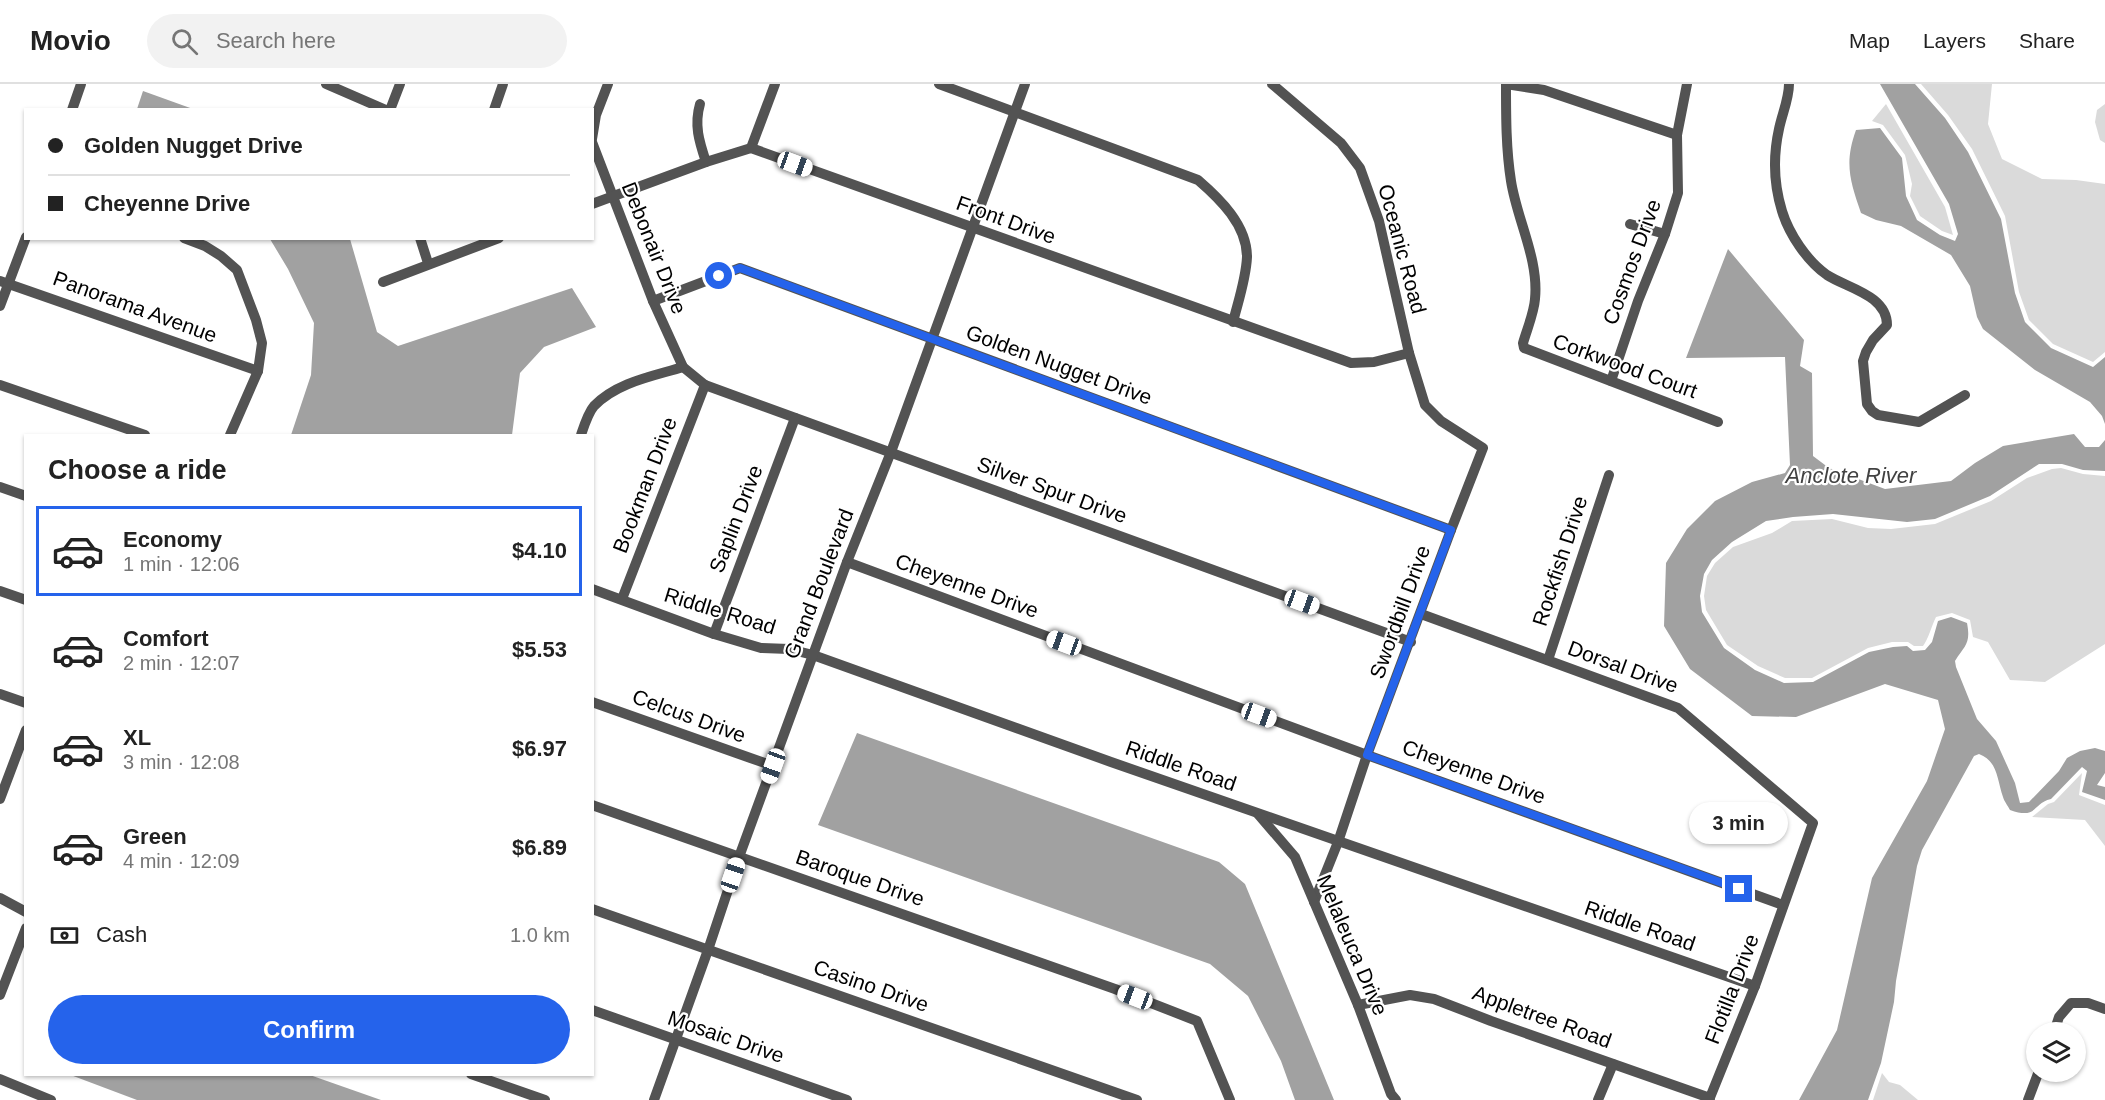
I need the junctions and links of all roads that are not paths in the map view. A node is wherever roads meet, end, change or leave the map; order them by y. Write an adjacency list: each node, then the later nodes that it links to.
1 (81, 84): 14 (street)
2 (326, 84): 15 (street)
3 (400, 84): 16 (street)
4 (503, 84): 17 (street)
5 (608, 84): 19 (street, Debonair Drive)
6 (775, 84): 22 (street)
7 (939, 84): 18 (street)
8 (1025, 84): 18 (street, Grand Boulevard)
9 (1272, 84): 40 (street, Oceanic Road)
10 (1506, 84): 20 (street); 43 (street, Corkwood Court)
11 (1687, 84): 20 (street, Cosmos Drive)
12 (1789, 84): 46 (street)
13 (700, 104): 23 (street)
14 (73, 108)
15 (383, 108)
16 (389, 108)
17 (495, 108)
18 (1014, 111): 27 (street, Grand Boulevard); 38 (street)
19 (594, 128)
20 (1677, 135): 28 (street, Cosmos Drive)
21 (594, 146): 24 (street, Debonair Drive)
22 (751, 148): 23 (street); 27 (street, Front Drive)
23 (706, 162): 24 (street)
24 (612, 197): 25 (street); 36 (street, Debonair Drive)
25 (594, 203)
26 (1630, 224): 28 (street)
27 (972, 229): 38 (street, Front Drive); 39 (street, Grand Boulevard)
28 (1665, 234): 43 (street, Cosmos Drive)
29 (25, 240): 34 (street)
30 (189, 240): 42 (street)
31 (421, 240): 33 (street)
32 (493, 240): 33 (street)
33 (428, 263): 35 (street)
34 (4, 282): 37 (street); 42 (street, Panorama Avenue)
35 (383, 282)
36 (653, 301): 39 (street, Golden Nugget Drive); 41 (street, Debonair Drive)
37 (0, 306)
38 (1233, 322): 40 (street, Front Drive)
39 (932, 339): 52 (street, Grand Boulevard); 56 (street, Golden Nugget Drive)
40 (1408, 353): 56 (street, Swordbill Drive)
41 (683, 367): 45 (street, Silver Spur Drive); 51 (street)
42 (258, 371): 50 (street)
43 (1611, 381): 48 (street, Corkwood Court)
44 (0, 385): 49 (street)
45 (705, 385): 47 (street, Silver Spur Drive); 61 (street, Bookman Drive)
46 (1965, 395)
47 (795, 418): 52 (street, Silver Spur Drive); 63 (street, Saplin Drive)
48 (1718, 422)
49 (142, 434)
50 (230, 434)
51 (581, 434)
52 (891, 452): 57 (street, Grand Boulevard); 64 (street, Silver Spur Drive)
53 (1609, 475): 66 (street, Rockfish Drive)
54 (0, 487): 55 (street)
55 (24, 495)
56 (1451, 530): 62 (street, Swordbill Drive)
57 (848, 562): 65 (street, Grand Boulevard); 71 (street, Cheyenne Drive)
58 (594, 590): 61 (street, Riddle Road)
59 (0, 591): 60 (street)
60 (24, 599)
61 (622, 600): 63 (street, Riddle Road)
62 (1421, 614): 64 (street, Swordbill Drive); 66 (street, Dorsal Drive)
63 (714, 634): 65 (street, Riddle Road)
64 (1411, 642): 71 (street, Swordbill Drive)
65 (813, 655): 72 (street, Grand Boulevard); 75 (street, Riddle Road)
66 (1548, 660): 76 (street, Dorsal Drive)
67 (0, 694): 68 (street)
68 (24, 702)
69 (594, 703): 72 (street, Celcus Drive)
70 (24, 735): 73 (street)
71 (1367, 755): 77 (street, Swordbill Drive); 81 (street, Cheyenne Drive)
72 (773, 766): 78 (street, Grand Boulevard)
73 (0, 799)
74 (594, 806): 78 (street, Baroque Drive)
75 (1258, 814): 77 (street, Riddle Road); 80 (street, Melaleuca Drive)
76 (1813, 823): 81 (street, Flotilla Drive)
77 (1338, 842): 80 (street, Swordbill Drive); 86 (street, Riddle Road)
78 (740, 857): 85 (street, Grand Boulevard); 103 (street, Baroque Drive)
79 (0, 898): 83 (street)
80 (1314, 902): 88 (street, Melaleuca Drive)
81 (1783, 905): 86 (street, Flotilla Drive)
82 (594, 910): 85 (street, Casino Drive)
83 (24, 911)
84 (24, 933): 87 (street)
85 (708, 950): 92 (street, Grand Boulevard); 102 (street, Casino Drive)
86 (1755, 986): 97 (street, Flotilla Drive)
87 (0, 995)
88 (1358, 1005): 93 (street, Appletree Road); 104 (street, Melaleuca Drive)
89 (2105, 1009): 91 (street)
90 (594, 1011): 92 (street, Mosaic Drive)
91 (2058, 1022)
92 (676, 1040): 100 (street, Grand Boulevard); 101 (street, Mosaic Drive)
93 (1613, 1064): 97 (street, Appletree Road); 105 (street)
94 (477, 1076): 99 (street)
95 (0, 1079): 98 (street)
96 (2035, 1082): 106 (street)
97 (1709, 1099)
98 (51, 1100)
99 (545, 1100)
100 (654, 1100)
101 (847, 1100)
102 (1137, 1100)
103 (1230, 1100)
104 (1396, 1100)
105 (1598, 1100)
106 (2028, 1100)

